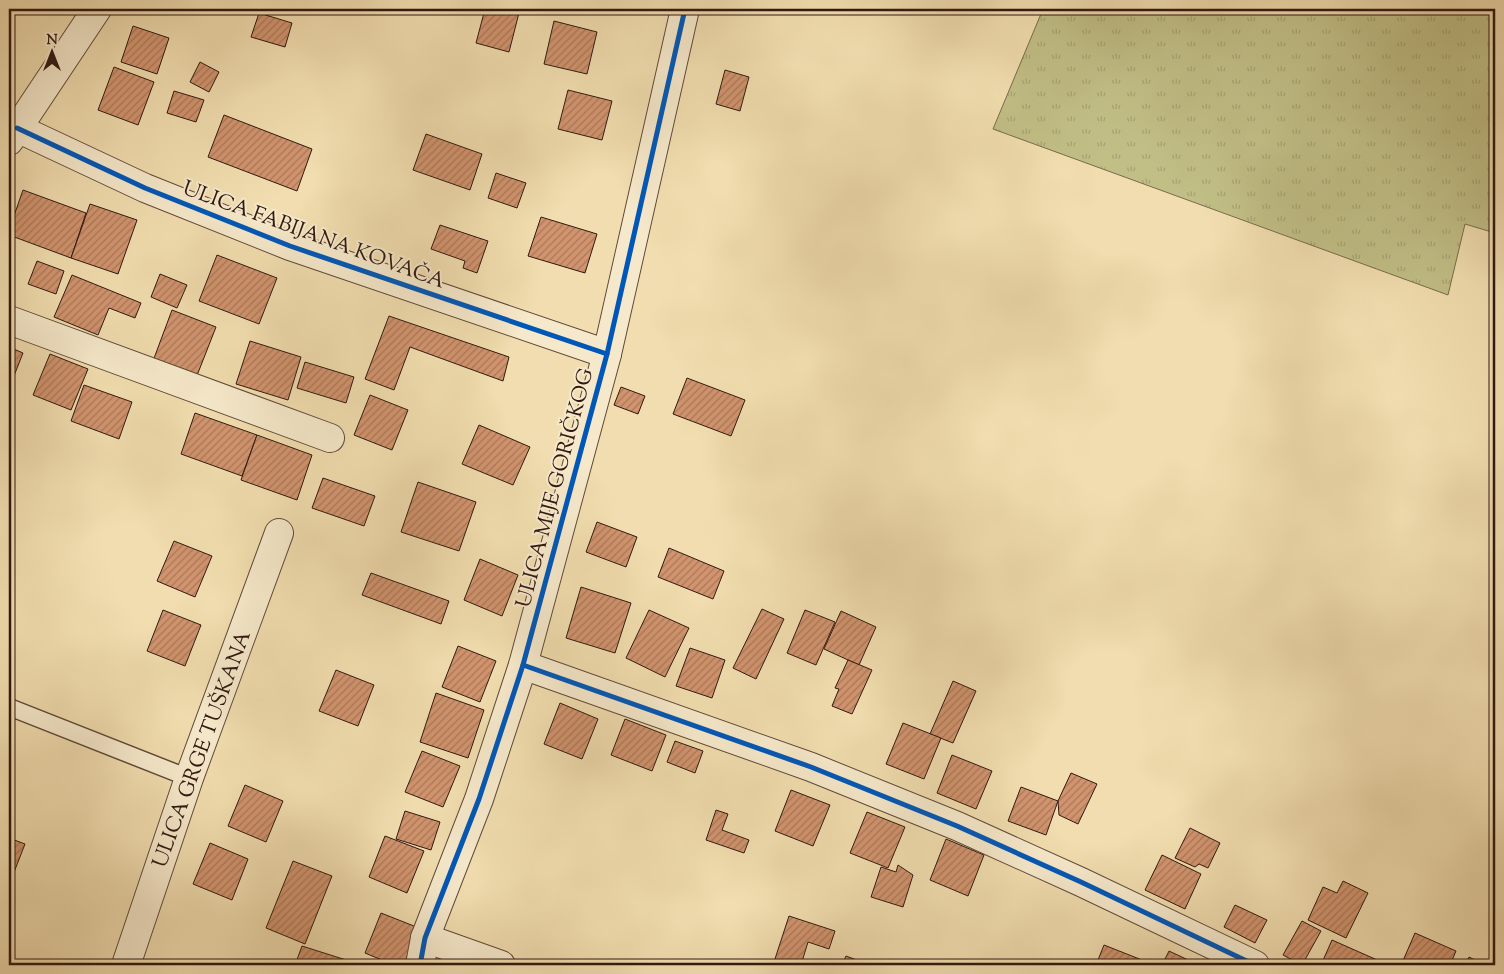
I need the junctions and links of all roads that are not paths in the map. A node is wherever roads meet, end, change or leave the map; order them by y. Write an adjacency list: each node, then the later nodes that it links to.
1 (97, 9): 3 (street)
2 (685, 9): 5 (street, ULICA MIJE GORIČKOG)
3 (13, 135): 5 (street, ULICA FABIJANA KOVAČA)
4 (9, 320): 6 (street)
5 (607, 354): 8 (street, ULICA MIJE GORIČKOG)
6 (330, 438)
7 (279, 533): 10 (street, ULICA GRGE TUŠKANA)
8 (523, 665): 11 (street, ULICA MIJE GORIČKOG); 15 (street)
9 (9, 707): 10 (lane)
10 (189, 778): 12 (street, ULICA GRGE TUŠKANA)
11 (425, 938): 13 (street, ULICA MIJE GORIČKOG); 14 (street)
12 (126, 965)
13 (420, 965)
14 (501, 965)
15 (1255, 965)

